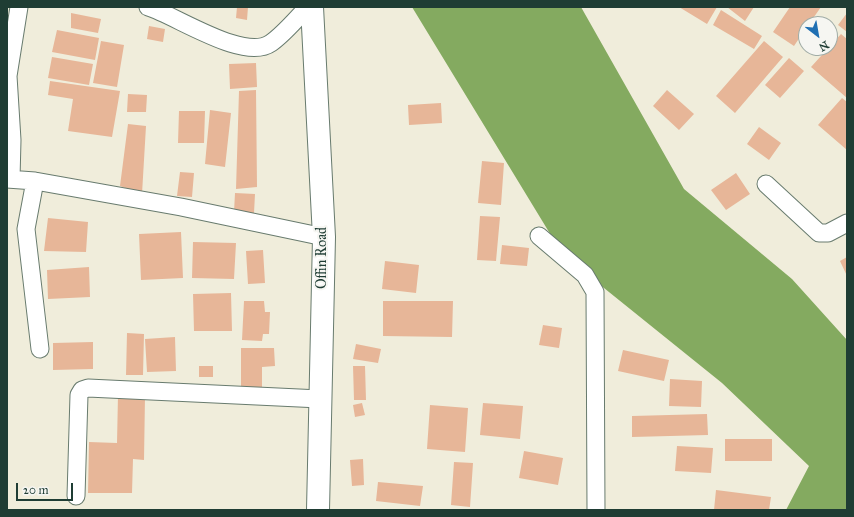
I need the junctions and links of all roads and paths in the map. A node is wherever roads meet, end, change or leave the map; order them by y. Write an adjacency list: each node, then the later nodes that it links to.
1 (19, 7): 5 (street)
2 (148, 7): 3 (street)
3 (308, 7)
4 (312, 7): 10 (street, Offin Road)
5 (9, 179): 6 (street)
6 (35, 181): 10 (street); 11 (street)
7 (766, 184): 8 (street)
8 (847, 223)
9 (539, 236): 15 (street)
10 (324, 237): 12 (street, Offin Road)
11 (40, 349)
12 (320, 399): 13 (street); 14 (street, Offin Road)
13 (76, 496)
14 (318, 510)
15 (596, 510)

